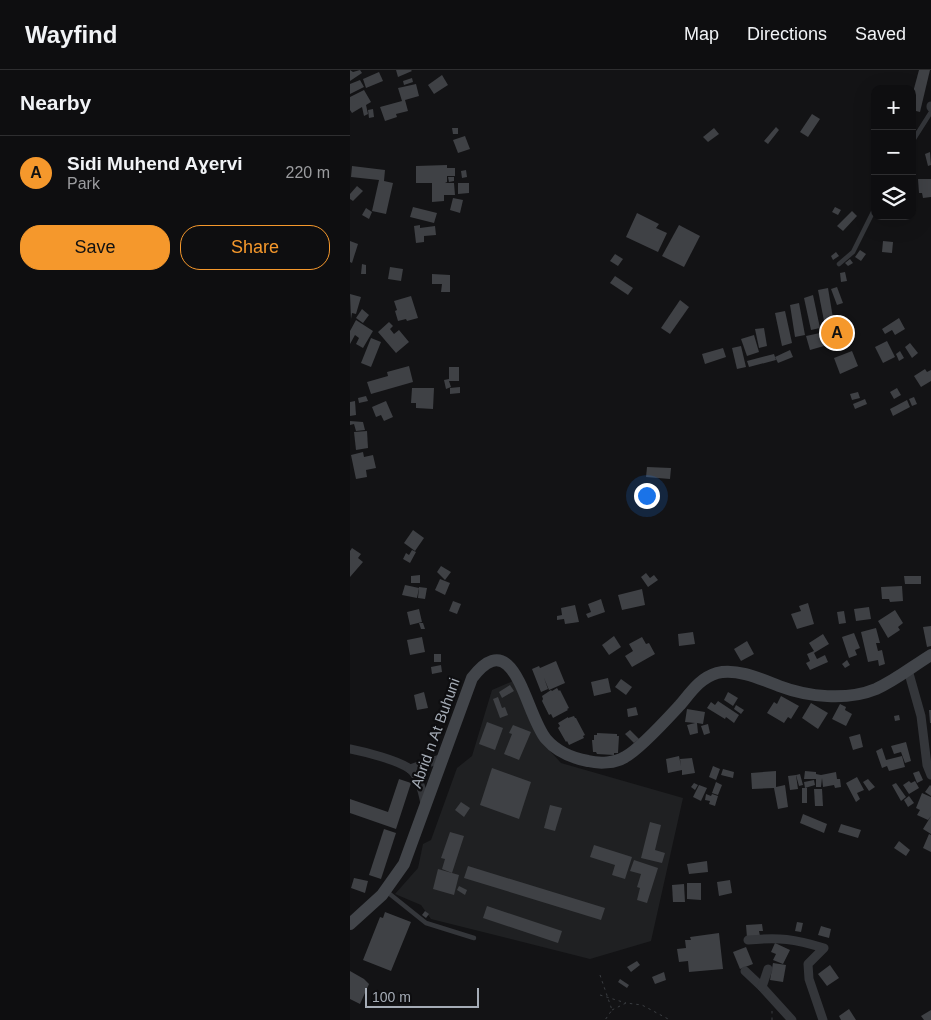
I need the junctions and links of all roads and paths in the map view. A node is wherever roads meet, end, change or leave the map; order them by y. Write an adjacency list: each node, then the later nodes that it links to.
1 (931, 112): 2 (lane)
2 (916, 136)
3 (871, 216): 4 (lane)
4 (839, 264)
5 (931, 655): 6 (street, Abrid n At Buhuni)
6 (908, 670): 8 (street, Abrid n At Buhuni); 10 (street)
7 (350, 749): 9 (street)
8 (443, 758): 9 (street); 11 (street, Abrid n At Buhuni)
9 (410, 769): 11 (street)
10 (931, 774)
11 (425, 809): 12 (street, Abrid n At Buhuni)
12 (385, 890): 13 (street, Abrid n At Buhuni); 14 (lane)
13 (350, 924)
14 (474, 938)
15 (748, 940): 27 (street)
16 (768, 969): 19 (street)
17 (745, 971): 19 (street)
18 (600, 975): 21 (path)
19 (762, 987): 26 (street)
20 (600, 995): 21 (path)
21 (607, 997): 22 (path); 23 (path)
22 (626, 1003): 23 (path); 25 (path)
23 (612, 1010): 24 (path)
24 (605, 1020)
25 (670, 1020)
26 (792, 1020)
27 (823, 1020)

